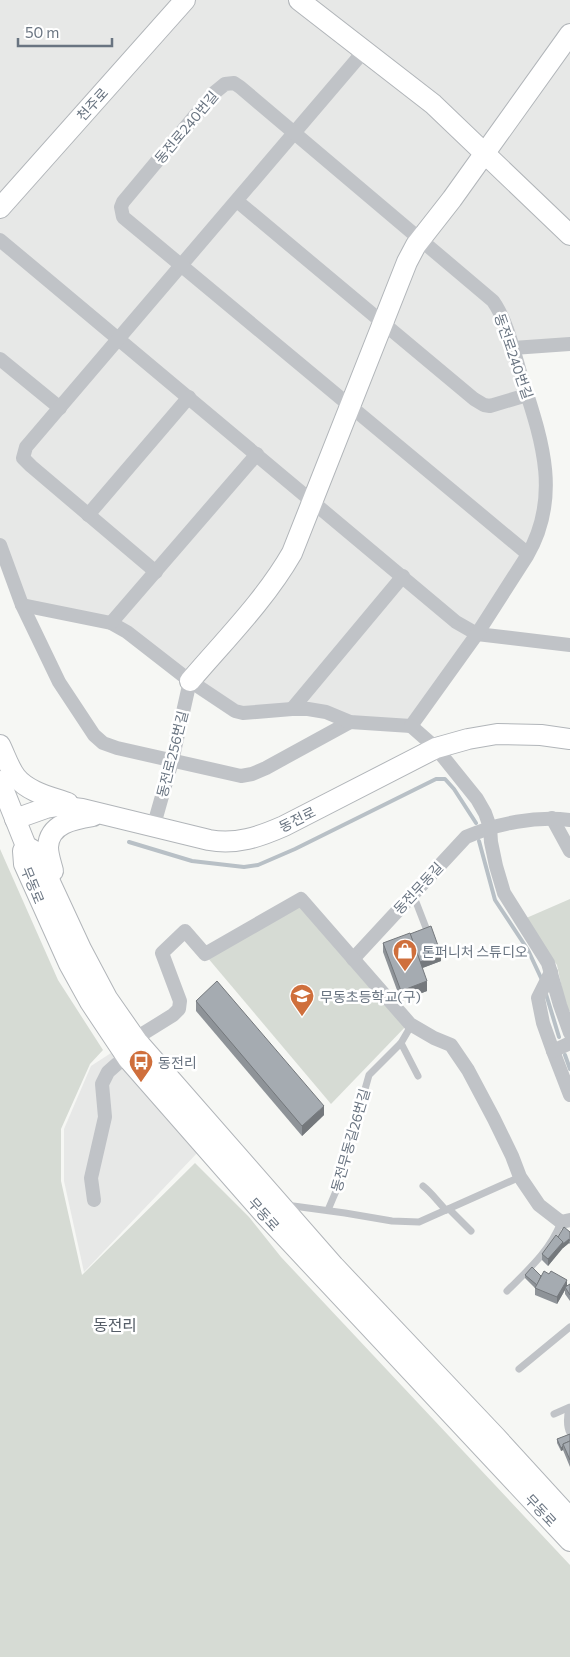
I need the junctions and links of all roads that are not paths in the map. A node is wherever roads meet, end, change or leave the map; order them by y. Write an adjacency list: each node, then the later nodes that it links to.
1 (185, 0): 8 (main road, 천주로)
2 (298, 0): 4 (main road)
3 (570, 34): 6 (main road)
4 (364, 52): 5 (street); 6 (main road)
5 (294, 133): 7 (street); 10 (street, 동전로240번길); 12 (street, 동전로240번길)
6 (484, 153): 9 (main road); 10 (main road)
7 (237, 200): 12 (street); 13 (street)
8 (0, 208)
9 (570, 235)
10 (420, 239): 13 (main road); 16 (street, 동전로240번길)
11 (0, 240): 14 (street)
12 (181, 266): 14 (street); 20 (street, 동전로240번길)
13 (383, 323): 18 (street); 20 (main road)
14 (119, 339): 19 (street); 21 (street)
15 (570, 344): 16 (street)
16 (513, 348): 18 (street, 동전로240번길)
17 (0, 359): 21 (street)
18 (527, 395): 26 (street, 동전로240번길)
19 (189, 398): 22 (street); 24 (street)
20 (350, 407): 23 (main road); 26 (street, 동전로240번길)
21 (60, 408): 24 (street)
22 (257, 454): 23 (street); 27 (street)
23 (313, 501): 28 (street); 33 (main road)
24 (88, 515): 27 (street)
25 (0, 545): 29 (street)
26 (528, 554): 31 (street, 동전로240번길)
27 (156, 572): 30 (street)
28 (403, 576): 31 (street); 34 (street)
29 (22, 605): 30 (street); 40 (street)
30 (111, 623): 33 (street)
31 (477, 634): 32 (street); 36 (street, 동전로240번길)
32 (570, 645)
33 (190, 681): 34 (street); 40 (street, 동전로256번길)
34 (292, 709): 35 (street)
35 (350, 722): 36 (street); 40 (street)
36 (411, 726): 39 (street)
37 (570, 739): 39 (main road, 동전로)
38 (0, 745): 42 (main road)
39 (436, 748): 46 (street); 47 (main road, 동전로)
40 (172, 761): 47 (street, 동전로256번길)
41 (0, 781): 44 (main road, 무동로)
42 (103, 815): 44 (main road, 동전로); 47 (main road, 동전로); 51 (main road)
43 (552, 818): 45 (street, 동전무동길); 46 (street, 동전무동길); 49 (street)
44 (15, 819): 48 (main road, 무동로)
45 (570, 820)
46 (490, 827): 50 (street, 동전무동길); 54 (street)
47 (153, 828)
48 (26, 846): 51 (main road, 무동로); 79 (main road, 무동로)
49 (570, 850)
50 (409, 898): 52 (lane); 53 (street, 동전무동길)
51 (59, 902): 67 (main road, 무동로)
52 (428, 933)
53 (353, 959): 55 (street); 56 (street)
54 (550, 968): 57 (street); 60 (street)
55 (410, 1024): 58 (lane, 동전무동길26번길); 64 (street)
56 (144, 1033)
57 (570, 1033)
58 (401, 1043): 62 (lane); 69 (lane, 동전무동길26번길)
59 (570, 1043): 60 (street)
60 (552, 1051): 63 (street)
61 (117, 1064): 66 (street)
62 (418, 1076)
63 (570, 1095)
64 (520, 1177): 68 (lane, 동전무동길26번길); 70 (street)
65 (423, 1186): 68 (lane)
66 (94, 1200)
67 (278, 1203): 69 (lane, 동전무동길26번길); 78 (main road, 무동로)
68 (447, 1209): 69 (lane, 동전무동길26번길); 71 (lane)
69 (328, 1210)
70 (566, 1221): 72 (lane)
71 (471, 1231)
72 (507, 1291)
73 (570, 1326): 74 (lane)
74 (519, 1369)
75 (570, 1408): 76 (lane); 77 (lane)
76 (554, 1414)
77 (570, 1433)
78 (570, 1518)
79 (570, 1541)

